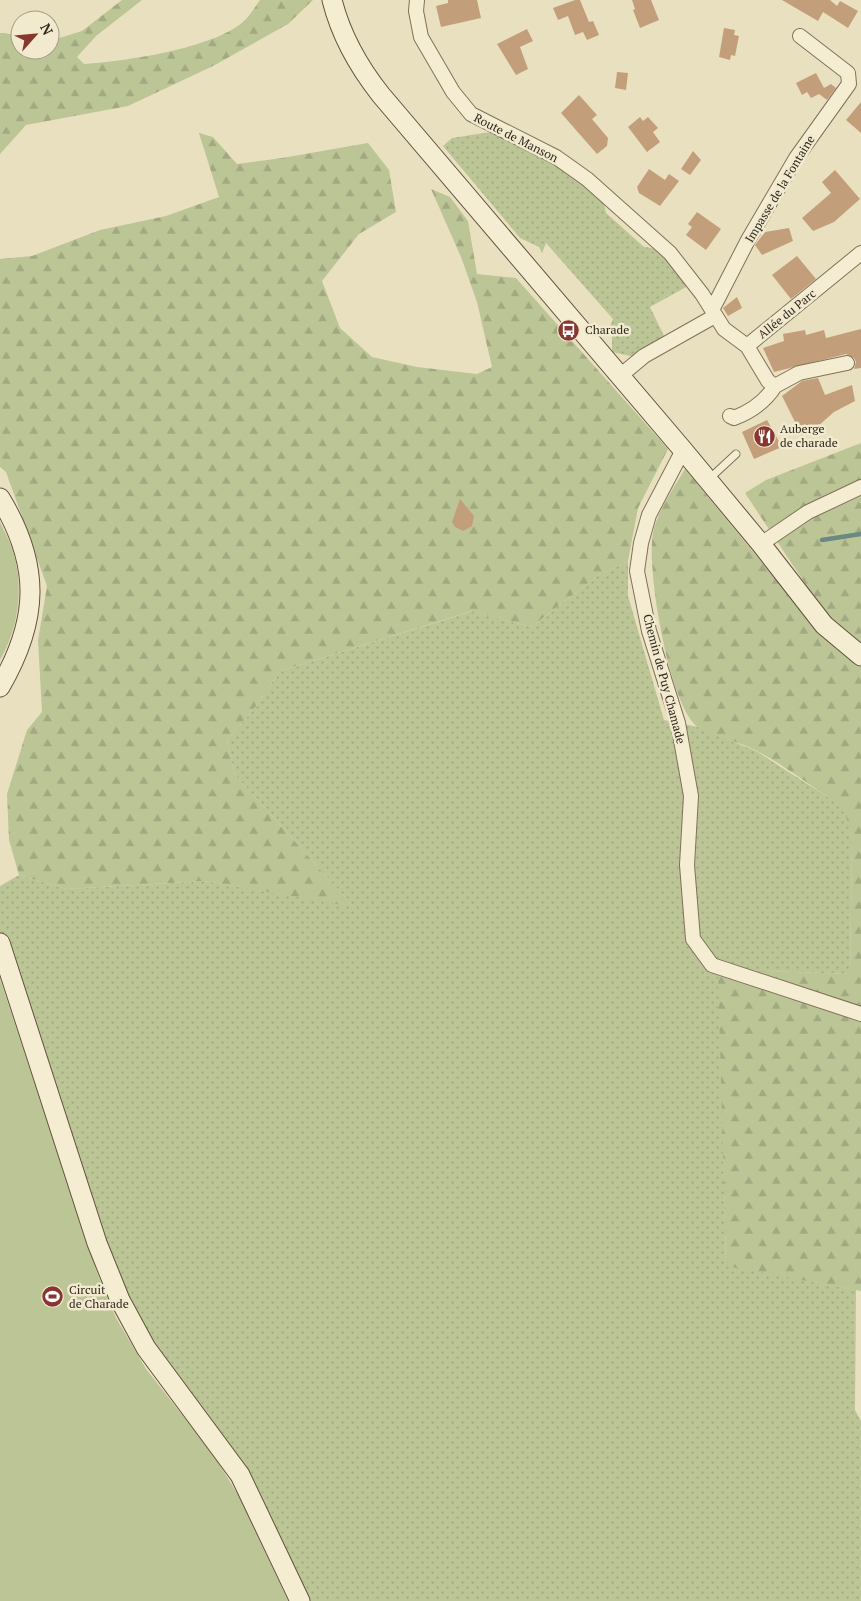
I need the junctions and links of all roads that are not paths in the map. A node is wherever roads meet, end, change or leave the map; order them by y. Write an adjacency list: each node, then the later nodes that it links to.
1 (332, 0): 8 (street)
2 (417, 0): 5 (street, Route de Manson)
3 (800, 36): 5 (street, Impasse de la Fontaine)
4 (861, 253): 6 (street, Allée du Parc)
5 (714, 313): 6 (street, Allée du Parc); 8 (street)
6 (747, 346): 9 (street)
7 (847, 363): 9 (street)
8 (620, 376): 11 (street)
9 (775, 386): 10 (street)
10 (730, 416)
11 (683, 450): 13 (street); 20 (street, Chemin de Puy Chamade)
12 (736, 454): 13 (lane)
13 (708, 480): 16 (street)
14 (861, 487): 16 (street)
15 (0, 498): 18 (street)
16 (761, 544): 17 (street)
17 (861, 656)
18 (0, 688)
19 (0, 942): 21 (street)
20 (861, 1014)
21 (300, 1601)

